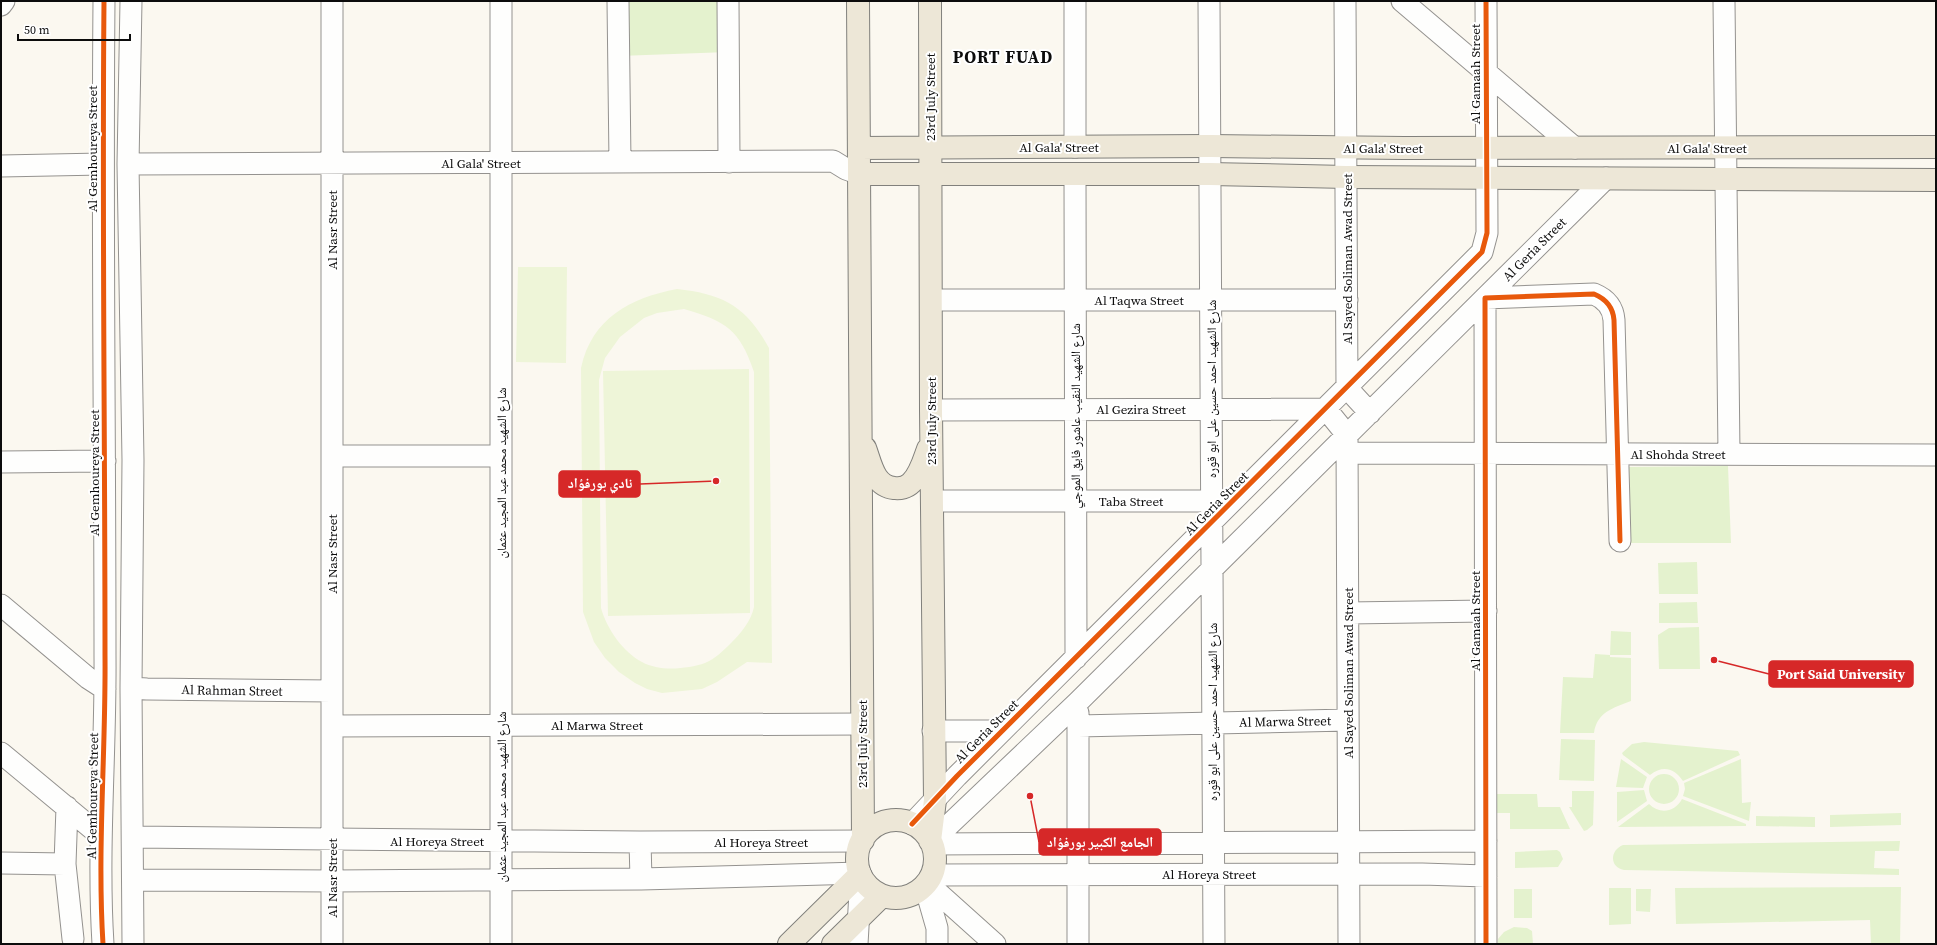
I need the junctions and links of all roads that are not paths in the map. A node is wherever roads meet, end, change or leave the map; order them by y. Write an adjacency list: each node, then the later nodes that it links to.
1 (4, 1): 16 (street)
2 (104, 1): 31 (street, Al Gemhoureya Street)
3 (131, 1): 32 (street)
4 (332, 1): 33 (street, Al Nasr Street)
5 (501, 1): 30 (street, شارع الشهيد محمد عبد المجيد عثمان)
6 (618, 1): 28 (street)
7 (728, 1): 29 (street)
8 (858, 1): 21 (main road, 23rd July Street)
9 (930, 1): 22 (main road, 23rd July Street)
10 (1075, 1): 19 (street)
11 (1209, 1): 18 (street, شارع الشهيد احمد حسين على ابو قوره)
12 (1345, 1): 23 (street, Al Sayed Soliman Awad Street)
13 (1402, 1): 17 (street)
14 (1486, 1): 17 (street, Al Gamaah Street)
15 (1724, 1): 26 (street)
16 (1, 5)
17 (1486, 73): 24 (street, Al Gamaah Street); 25 (street)
18 (1210, 146): 19 (main road, Al Gala' Street); 23 (main road, Al Gala' Street); 37 (street, شارع الشهيد احمد حسين على ابو قوره)
19 (1075, 147): 22 (main road, Al Gala' Street)
20 (1936, 147): 26 (main road, Al Gala' Street)
21 (859, 148): 22 (main road, Al Gala' Street); 27 (street, Al Gala' Street); 35 (main road, 23rd July Street)
22 (930, 148): 36 (main road, 23rd July Street)
23 (1346, 148): 24 (main road, Al Gala' Street); 39 (street, Al Sayed Soliman Awad Street)
24 (1486, 148): 25 (main road, Al Gala' Street); 40 (street, Al Gamaah Street)
25 (1575, 148): 26 (main road, Al Gala' Street)
26 (1725, 148): 42 (street)
27 (833, 161): 29 (street, Al Gala' Street); 35 (street, Al Gala' Street)
28 (620, 162): 29 (street, Al Gala' Street); 30 (street, Al Gala' Street)
29 (729, 162)
30 (501, 163): 33 (street, Al Gala' Street); 63 (street, شارع الشهيد محمد عبد المجيد عثمان)
31 (102, 164): 34 (street); 64 (street, Al Gemhoureya Street)
32 (128, 164): 33 (street, Al Gala' Street); 73 (street)
33 (332, 164): 62 (street, Al Nasr Street)
34 (1, 166)
35 (860, 174): 36 (main road, Al Gala' Street); 55 (main road, 23rd July Street)
36 (930, 174): 38 (main road, Al Gala' Street); 45 (main road, 23rd July Street)
37 (1210, 174): 38 (main road, Al Gala' Street); 39 (main road, Al Gala' Street); 47 (street, شارع الشهيد احمد حسين على ابو قوره)
38 (1075, 175): 46 (street, شارع الشهيد النقيب عاشور فايق الموجي)
39 (1346, 177): 40 (main road, Al Gala' Street); 48 (street, Al Sayed Soliman Awad Street)
40 (1486, 177): 41 (main road, Al Gala' Street); 49 (street, Al Geria Street)
41 (1606, 178): 42 (main road, Al Gala' Street); 44 (street, Al Geria Street)
42 (1725, 178): 43 (main road, Al Gala' Street); 60 (street)
43 (1936, 180)
44 (1485, 298): 54 (street, Al Geria Street); 58 (street, Al Gamaah Street); 59 (street)
45 (931, 300): 46 (street, Al Taqwa Street); 53 (main road, 23rd July Street)
46 (1075, 300): 47 (street, Al Taqwa Street); 50 (street, شارع الشهيد النقيب عاشور فايق الموجي)
47 (1210, 300): 48 (street, Al Taqwa Street); 51 (street, شارع الشهيد احمد حسين على ابو قوره)
48 (1347, 300): 49 (street, Al Sayed Soliman Awad Street)
49 (1347, 388): 52 (street, Al Geria Street); 54 (street)
50 (1076, 409): 51 (street, Al Gezira Street); 53 (street, Al Gezira Street); 67 (street, شارع الشهيد النقيب عاشور فايق الموجي)
51 (1211, 409): 52 (street, Al Gezira Street); 68 (street, شارع الشهيد احمد حسين على ابو قوره)
52 (1326, 409): 57 (street); 69 (street, Al Geria Street)
53 (931, 410): 56 (main road, 23rd July Street)
54 (1370, 413): 57 (street, Al Geria Street)
55 (860, 432): 56 (main road); 85 (main road, 23rd July Street)
56 (932, 442): 66 (main road, 23rd July Street)
57 (1347, 444): 58 (street, Al Shohda Street); 74 (street, Al Geria Street); 77 (street, Al Sayed Soliman Awad Street)
58 (1485, 453): 59 (street, Al Shohda Street); 76 (street, Al Gamaah Street)
59 (1617, 454): 60 (street, Al Shohda Street); 71 (street)
60 (1729, 454): 61 (street, Al Shohda Street)
61 (1936, 455)
62 (332, 456): 63 (street); 81 (street, Al Nasr Street)
63 (501, 456): 87 (street, شارع الشهيد محمد عبد المجيد عثمان)
64 (105, 461): 65 (street); 72 (street, Al Gemhoureya Street)
65 (1, 462)
66 (932, 501): 67 (street, Taba Street); 89 (main road, 23rd July Street)
67 (1076, 501): 68 (street, Taba Street); 78 (street, شارع الشهيد النقيب عاشور فايق الموجي)
68 (1211, 501): 69 (street, Taba Street); 70 (street, شارع الشهيد احمد حسين على ابو قوره)
69 (1234, 501): 70 (street, Al Geria Street)
70 (1211, 523): 74 (street, شارع الشهيد احمد حسين على ابو قوره); 78 (street, Al Geria Street)
71 (1620, 540)
72 (105, 554): 73 (street); 80 (street, Al Gemhoureya Street)
73 (132, 554): 79 (street)
74 (1211, 570): 82 (street, Al Geria Street); 84 (street, شارع الشهيد احمد حسين على ابو قوره)
75 (1, 605): 80 (street)
76 (1486, 611): 77 (street); 100 (street, Al Gamaah Street)
77 (1348, 613): 83 (street, Al Sayed Soliman Awad Street)
78 (1076, 658): 90 (street, Al Geria Street)
79 (131, 688): 81 (street, Al Rahman Street); 96 (street)
80 (105, 689): 95 (street, Al Gemhoureya Street)
81 (332, 691): 86 (street, Al Nasr Street)
82 (1078, 702): 88 (street); 102 (street, Al Geria Street)
83 (1348, 720): 84 (street, Al Marwa Street); 105 (street, Al Sayed Soliman Awad Street)
84 (1212, 723): 88 (street, Al Marwa Street); 104 (street, شارع الشهيد احمد حسين على ابو قوره)
85 (862, 724): 87 (street, Al Marwa Street); 98 (main road, 23rd July Street)
86 (332, 726): 87 (street, Al Marwa Street); 97 (street, Al Nasr Street)
87 (501, 726): 99 (street, شارع الشهيد محمد عبد المجيد عثمان)
88 (1078, 726): 103 (street)
89 (933, 731): 90 (street); 92 (main road, 23rd July Street)
90 (1002, 731): 92 (street, Al Geria Street)
91 (1, 753): 93 (street)
92 (935, 800): 94 (street, Al Geria Street); 102 (main road, 23rd July Street)
93 (67, 807): 95 (street); 107 (street)
94 (912, 824): 98 (main road); 102 (main road)
95 (101, 836): 120 (street, Al Gemhoureya Street)
96 (133, 837): 97 (street, Al Horeya Street); 114 (street)
97 (332, 840): 99 (street, Al Horeya Street); 116 (street, Al Nasr Street)
98 (862, 840): 101 (street, Al Horeya Street); 108 (main road)
99 (501, 841): 101 (street, Al Horeya Street); 115 (street, شارع الشهيد محمد عبد المجيد عثمان)
100 (1486, 841): 105 (street); 112 (street, Al Gamaah Street)
101 (640, 842): 113 (street)
102 (931, 842): 103 (street); 117 (main road)
103 (1078, 843): 104 (street); 109 (street)
104 (1213, 843): 105 (street); 110 (street, شارع الشهيد احمد حسين على ابو قوره)
105 (1349, 843): 111 (street, Al Sayed Soliman Awad Street)
106 (1, 863): 107 (street)
107 (65, 864): 121 (street)
108 (860, 874): 113 (street); 118 (main road); 119 (street); 125 (main road)
109 (1078, 874): 110 (street, Al Horeya Street); 117 (street, Al Horeya Street); 130 (street)
110 (1214, 874): 111 (street, Al Horeya Street); 131 (street, شارع الشهيد احمد حسين على ابو قوره)
111 (1348, 874): 112 (street, Al Horeya Street); 132 (street, Al Sayed Soliman Awad Street)
112 (1486, 876): 133 (street, Al Gamaah Street)
113 (641, 879): 115 (street)
114 (133, 880): 116 (street); 122 (street)
115 (501, 880): 116 (street); 124 (street, شارع الشهيد محمد عبد المجيد عثمان)
116 (332, 882): 123 (street, Al Nasr Street)
117 (928, 882): 118 (main road); 128 (street); 129 (street)
118 (882, 896): 119 (main road)
119 (857, 920): 126 (main road); 127 (street)
120 (102, 938): 121 (street)
121 (71, 941)
122 (133, 944)
123 (332, 944)
124 (501, 944)
125 (789, 944)
126 (833, 944)
127 (857, 944)
128 (937, 944)
129 (995, 944)
130 (1078, 944)
131 (1214, 944)
132 (1349, 944)
133 (1486, 944)

